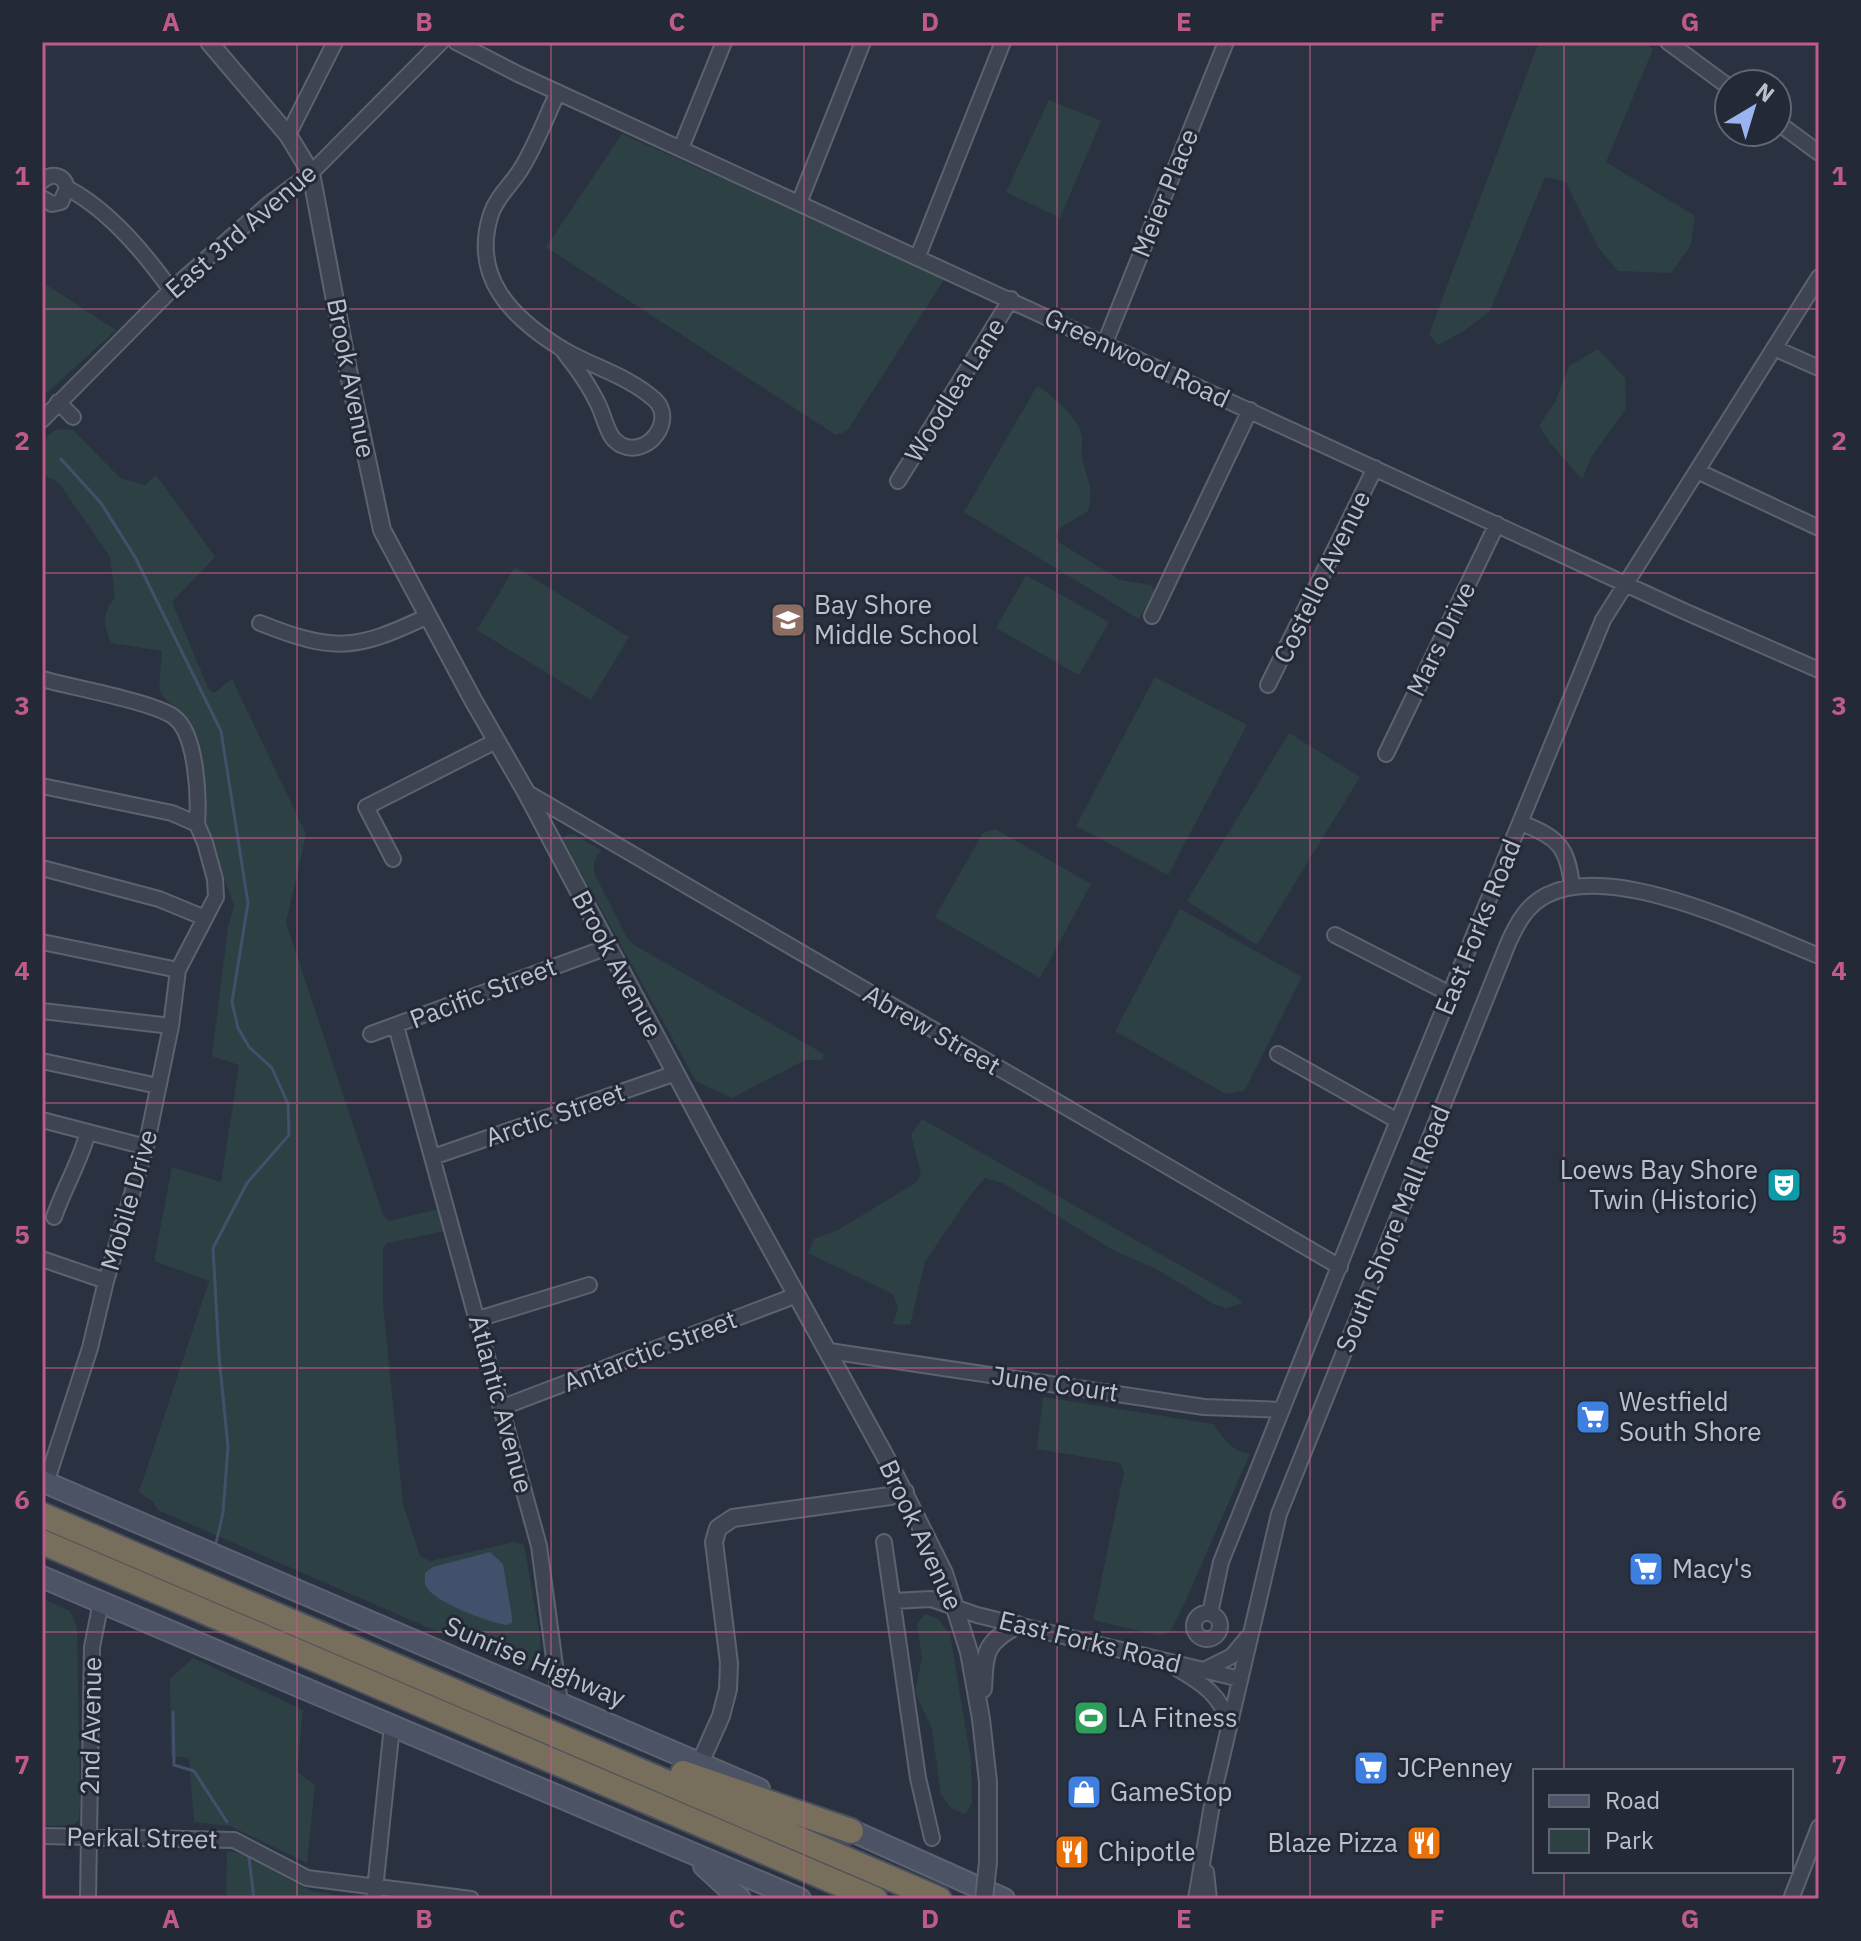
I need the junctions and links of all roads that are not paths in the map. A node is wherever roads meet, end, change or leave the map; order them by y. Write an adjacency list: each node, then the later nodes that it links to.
1 (209, 42): 13 (street, Brook Avenue)
2 (335, 42): 13 (street)
3 (441, 42): 16 (street, East 3rd Avenue)
4 (456, 42): 11 (street, Greenwood Road)
5 (724, 42): 14 (street)
6 (863, 42): 20 (street)
7 (1003, 42): 21 (street)
8 (1226, 42): 25 (street, Meier Place)
9 (1668, 42): 10 (street)
10 (1713, 75)
11 (558, 92): 14 (street, Greenwood Road); 26 (street)
12 (1793, 134): 15 (street)
13 (288, 135): 16 (street, Brook Avenue)
14 (681, 148): 20 (street, Greenwood Road)
15 (1819, 153)
16 (311, 173): 23 (street, East 3rd Avenue); 39 (street, Brook Avenue)
17 (42, 181): 18 (street)
18 (67, 188): 19 (street); 23 (street)
19 (42, 198)
20 (799, 203): 21 (street, Greenwood Road)
21 (918, 256): 24 (street, Greenwood Road)
22 (1819, 277): 27 (street, East Forks Road)
23 (171, 290): 29 (street, East 3rd Avenue)
24 (1011, 299): 25 (street, Greenwood Road); 35 (street, Woodlea Lane)
25 (1105, 343): 30 (street, Greenwood Road)
26 (561, 348): 26 (street)
27 (1774, 348): 28 (street); 34 (street, East Forks Road)
28 (1819, 368)
29 (58, 402): 31 (street); 32 (street, East 3rd Avenue)
30 (1250, 410): 33 (street, Greenwood Road); 40 (street)
31 (73, 417)
32 (42, 420)
33 (1375, 468): 36 (street, Greenwood Road); 44 (street, Costello Avenue)
34 (1697, 471): 37 (street); 38 (street, East Forks Road)
35 (898, 481)
36 (1497, 524): 38 (street, Greenwood Road); 46 (street, Mars Drive)
37 (1819, 528)
38 (1627, 584): 42 (street, Greenwood Road); 49 (street, East Forks Road)
39 (428, 616): 41 (street); 45 (street, Brook Avenue)
40 (1152, 616)
41 (260, 623)
42 (1819, 670)
43 (42, 679): 50 (street, Mobile Drive)
44 (1268, 685)
45 (496, 741): 48 (street, Brook Avenue); 51 (street)
46 (1386, 754)
47 (42, 786): 50 (street)
48 (526, 792): 57 (street, Brook Avenue); 77 (street, Abrew Street)
49 (1521, 823): 53 (street); 60 (street, East Forks Road)
50 (197, 824): 54 (street, Mobile Drive)
51 (393, 859)
52 (42, 868): 54 (street)
53 (1572, 887): 58 (street, South Shore Mall Road); 99 (street, South Shore Mall Road)
54 (205, 918): 59 (street, Mobile Drive)
55 (1335, 935): 60 (street)
56 (42, 942): 59 (street)
57 (608, 947): 63 (street, Pacific Street); 67 (street, Brook Avenue)
58 (1819, 956)
59 (178, 970): 62 (street, Mobile Drive)
60 (1450, 994): 71 (street, East Forks Road)
61 (42, 1011): 62 (street)
62 (171, 1026): 68 (street, Mobile Drive)
63 (396, 1026): 64 (street); 69 (street, Pacific Street)
64 (371, 1034)
65 (1278, 1054): 71 (street)
66 (42, 1061): 68 (street)
67 (676, 1073): 74 (street, Arctic Street); 80 (street, Brook Avenue)
68 (158, 1086): 73 (street, Mobile Drive)
69 (420, 1110): 74 (street, Atlantic Avenue)
70 (42, 1120): 72 (street)
71 (1398, 1121): 77 (street, East Forks Road)
72 (88, 1132): 73 (street); 75 (street)
73 (146, 1147): 78 (street, Mobile Drive)
74 (433, 1157): 81 (street, Atlantic Avenue)
75 (54, 1217)
76 (42, 1259): 78 (street)
77 (1340, 1267): 84 (street, East Forks Road)
78 (106, 1281): 85 (street, Mobile Drive)
79 (589, 1285): 81 (street)
80 (797, 1295): 82 (street, Brook Avenue); 83 (street, Antarctic Street)
81 (478, 1319): 83 (street, Atlantic Avenue)
82 (829, 1351): 84 (street, June Court); 86 (street, Brook Avenue)
83 (503, 1407): 103 (street, Atlantic Avenue)
84 (1282, 1410): 97 (street, East Forks Road)
85 (43, 1488): 91 (highway); 103 (main road, Sunrise Highway)
86 (905, 1492): 96 (street, Brook Avenue); 108 (street)
87 (42, 1515): 91 (highway)
88 (42, 1542): 93 (highway)
89 (884, 1542): 94 (street)
90 (42, 1557): 93 (highway)
91 (159, 1565): 107 (highway)
92 (42, 1577): 95 (main road)
93 (175, 1599): 121 (highway)
94 (893, 1601): 96 (street, East Forks Road); 113 (street)
95 (101, 1602): 105 (main road); 112 (street, 2nd Avenue)
96 (957, 1608): 98 (street, East Forks Road); 104 (street, Brook Avenue)
97 (1210, 1613)
98 (1018, 1625): 100 (street, East Forks Road); 104 (street)
99 (1250, 1635): 101 (street); 102 (street, South Shore Mall Road)
100 (1160, 1659): 101 (street, East Forks Road); 106 (street)
101 (1204, 1670): 102 (street, East Forks Road)
102 (1240, 1679): 106 (street, South Shore Mall Road)
103 (560, 1703): 108 (main road, Sunrise Highway)
104 (981, 1719): 123 (street, Brook Avenue, bridge)
105 (392, 1726): 114 (main road); 116 (street)
106 (1229, 1726): 115 (street, South Shore Mall Road)
107 (543, 1730): 110 (highway); 122 (highway)
108 (700, 1763): 110 (main road, Sunrise Highway)
109 (1819, 1827): 127 (street)
110 (851, 1831): 124 (main road, Sunrise Highway)
111 (42, 1836): 112 (street, Perkal Street)
112 (89, 1837): 116 (street, Perkal Street); 117 (street, 2nd Avenue)
113 (932, 1838)
114 (684, 1852): 119 (main road); 120 (main road)
115 (1203, 1855): 125 (street, South Shore Mall Road); 126 (street, South Shore Mall Road)
116 (375, 1892): 118 (street, Perkal Street)
117 (88, 1899)
118 (471, 1899)
119 (740, 1899)
120 (800, 1899)
121 (875, 1899)
122 (939, 1899)
123 (984, 1899)
124 (1004, 1899)
125 (1196, 1899)
126 (1209, 1899)
127 (1791, 1899)

